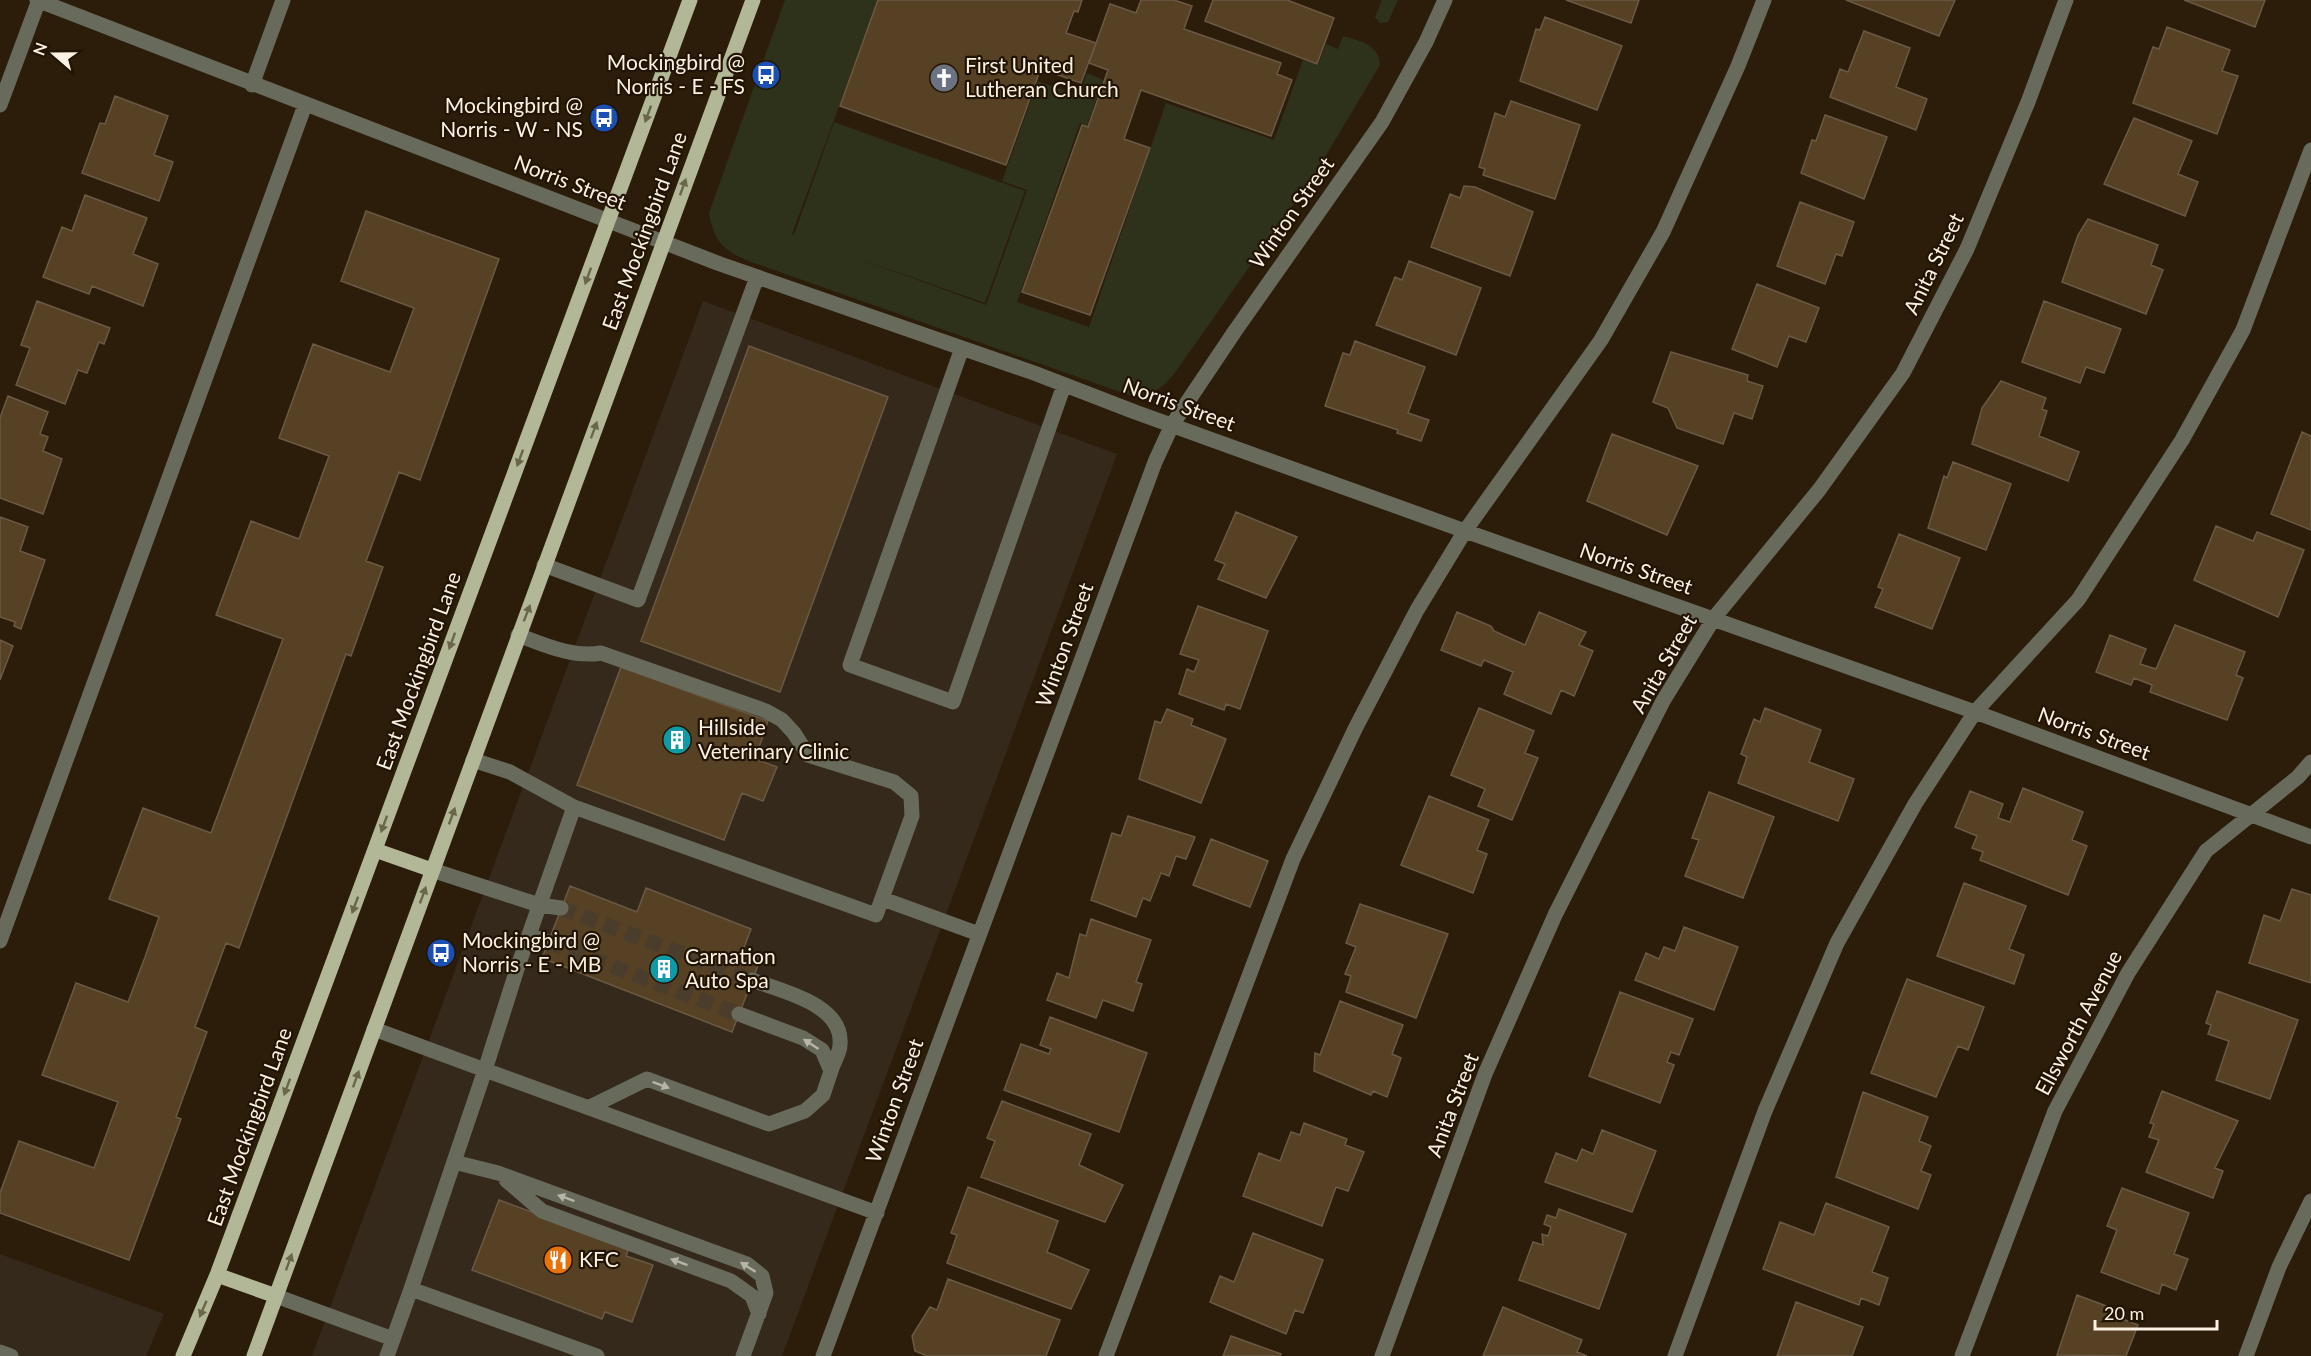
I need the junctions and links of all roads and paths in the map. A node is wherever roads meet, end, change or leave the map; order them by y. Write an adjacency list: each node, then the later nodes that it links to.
1 (38, 0): 8 (street, Norris Street); 9 (street)
2 (283, 0): 8 (street)
3 (690, 0): 12 (main road, East Mockingbird Lane, one-way to 12)
4 (753, 0): 13 (main road, East Mockingbird Lane, one-way to 4)
5 (1445, 0): 17 (street, Winton Street)
6 (1764, 0): 18 (street)
7 (2066, 0): 20 (street, Anita Street)
8 (252, 85): 10 (street, Norris Street)
9 (0, 105)
10 (305, 105): 12 (street, Norris Street); 35 (street)
11 (2311, 150): 22 (street)
12 (608, 221): 13 (street, Norris Street); 28 (main road, East Mockingbird Lane, one-way to 28)
13 (663, 242): 14 (street, Norris Street); 19 (main road, East Mockingbird Lane, one-way to 13)
14 (757, 277): 15 (street, Norris Street); 19 (street)
15 (962, 348): 16 (street, Norris Street); 16 (street)
16 (1064, 385): 17 (street, Norris Street)
17 (1172, 425): 18 (street, Norris Street); 33 (street, Winton Street)
18 (1465, 531): 20 (street, Norris Street); 60 (street)
19 (544, 565): 21 (main road, East Mockingbird Lane, one-way to 19)
20 (1714, 618): 22 (street, Norris Street); 61 (street, Anita Street)
21 (518, 635): 23 (main road, East Mockingbird Lane); 30 (street)
22 (1975, 712): 26 (street, Norris Street); 62 (street)
23 (473, 760): 25 (street); 29 (main road, East Mockingbird Lane, one-way to 23)
24 (2311, 762): 26 (street, Ellsworth Avenue)
25 (574, 807): 30 (street); 31 (street)
26 (2252, 815): 27 (street, Norris Street); 63 (street, Ellsworth Avenue)
27 (2311, 837)
28 (375, 850): 29 (main road); 47 (main road, East Mockingbird Lane, one-way to 47)
29 (432, 870): 31 (street); 39 (main road, East Mockingbird Lane, one-way to 29)
30 (883, 899): 33 (street)
31 (539, 905): 32 (street); 34 (street)
32 (561, 909)
33 (979, 934): 46 (street, Winton Street)
34 (529, 935): 36 (street); 40 (street)
35 (0, 941)
36 (548, 942)
37 (752, 980): 41 (street)
38 (739, 1014): 41 (street, one-way to 38)
39 (374, 1029): 40 (street); 49 (main road, East Mockingbird Lane, one-way to 39)
40 (485, 1070): 42 (street); 43 (street)
41 (831, 1071): 42 (street, one-way to 41)
42 (590, 1107): 46 (street)
43 (454, 1162): 44 (street); 48 (street)
44 (498, 1173): 50 (street, one-way to 44); 50 (street, one-way to 44)
45 (2311, 1201): 64 (street)
46 (877, 1212): 59 (street, Winton Street)
47 (217, 1275): 49 (main road); 54 (main road, East Mockingbird Lane, one-way to 54)
48 (411, 1289): 51 (street); 57 (street)
49 (276, 1296): 51 (street); 55 (main road, East Mockingbird Lane)
50 (759, 1314): 58 (street)
51 (393, 1339): 56 (street)
52 (0, 1352): 53 (street)
53 (11, 1356)
54 (183, 1356)
55 (254, 1356)
56 (387, 1356)
57 (597, 1356)
58 (743, 1356)
59 (823, 1356)
60 (1106, 1356)
61 (1382, 1356)
62 (1675, 1356)
63 (1962, 1356)
64 (2246, 1356)

